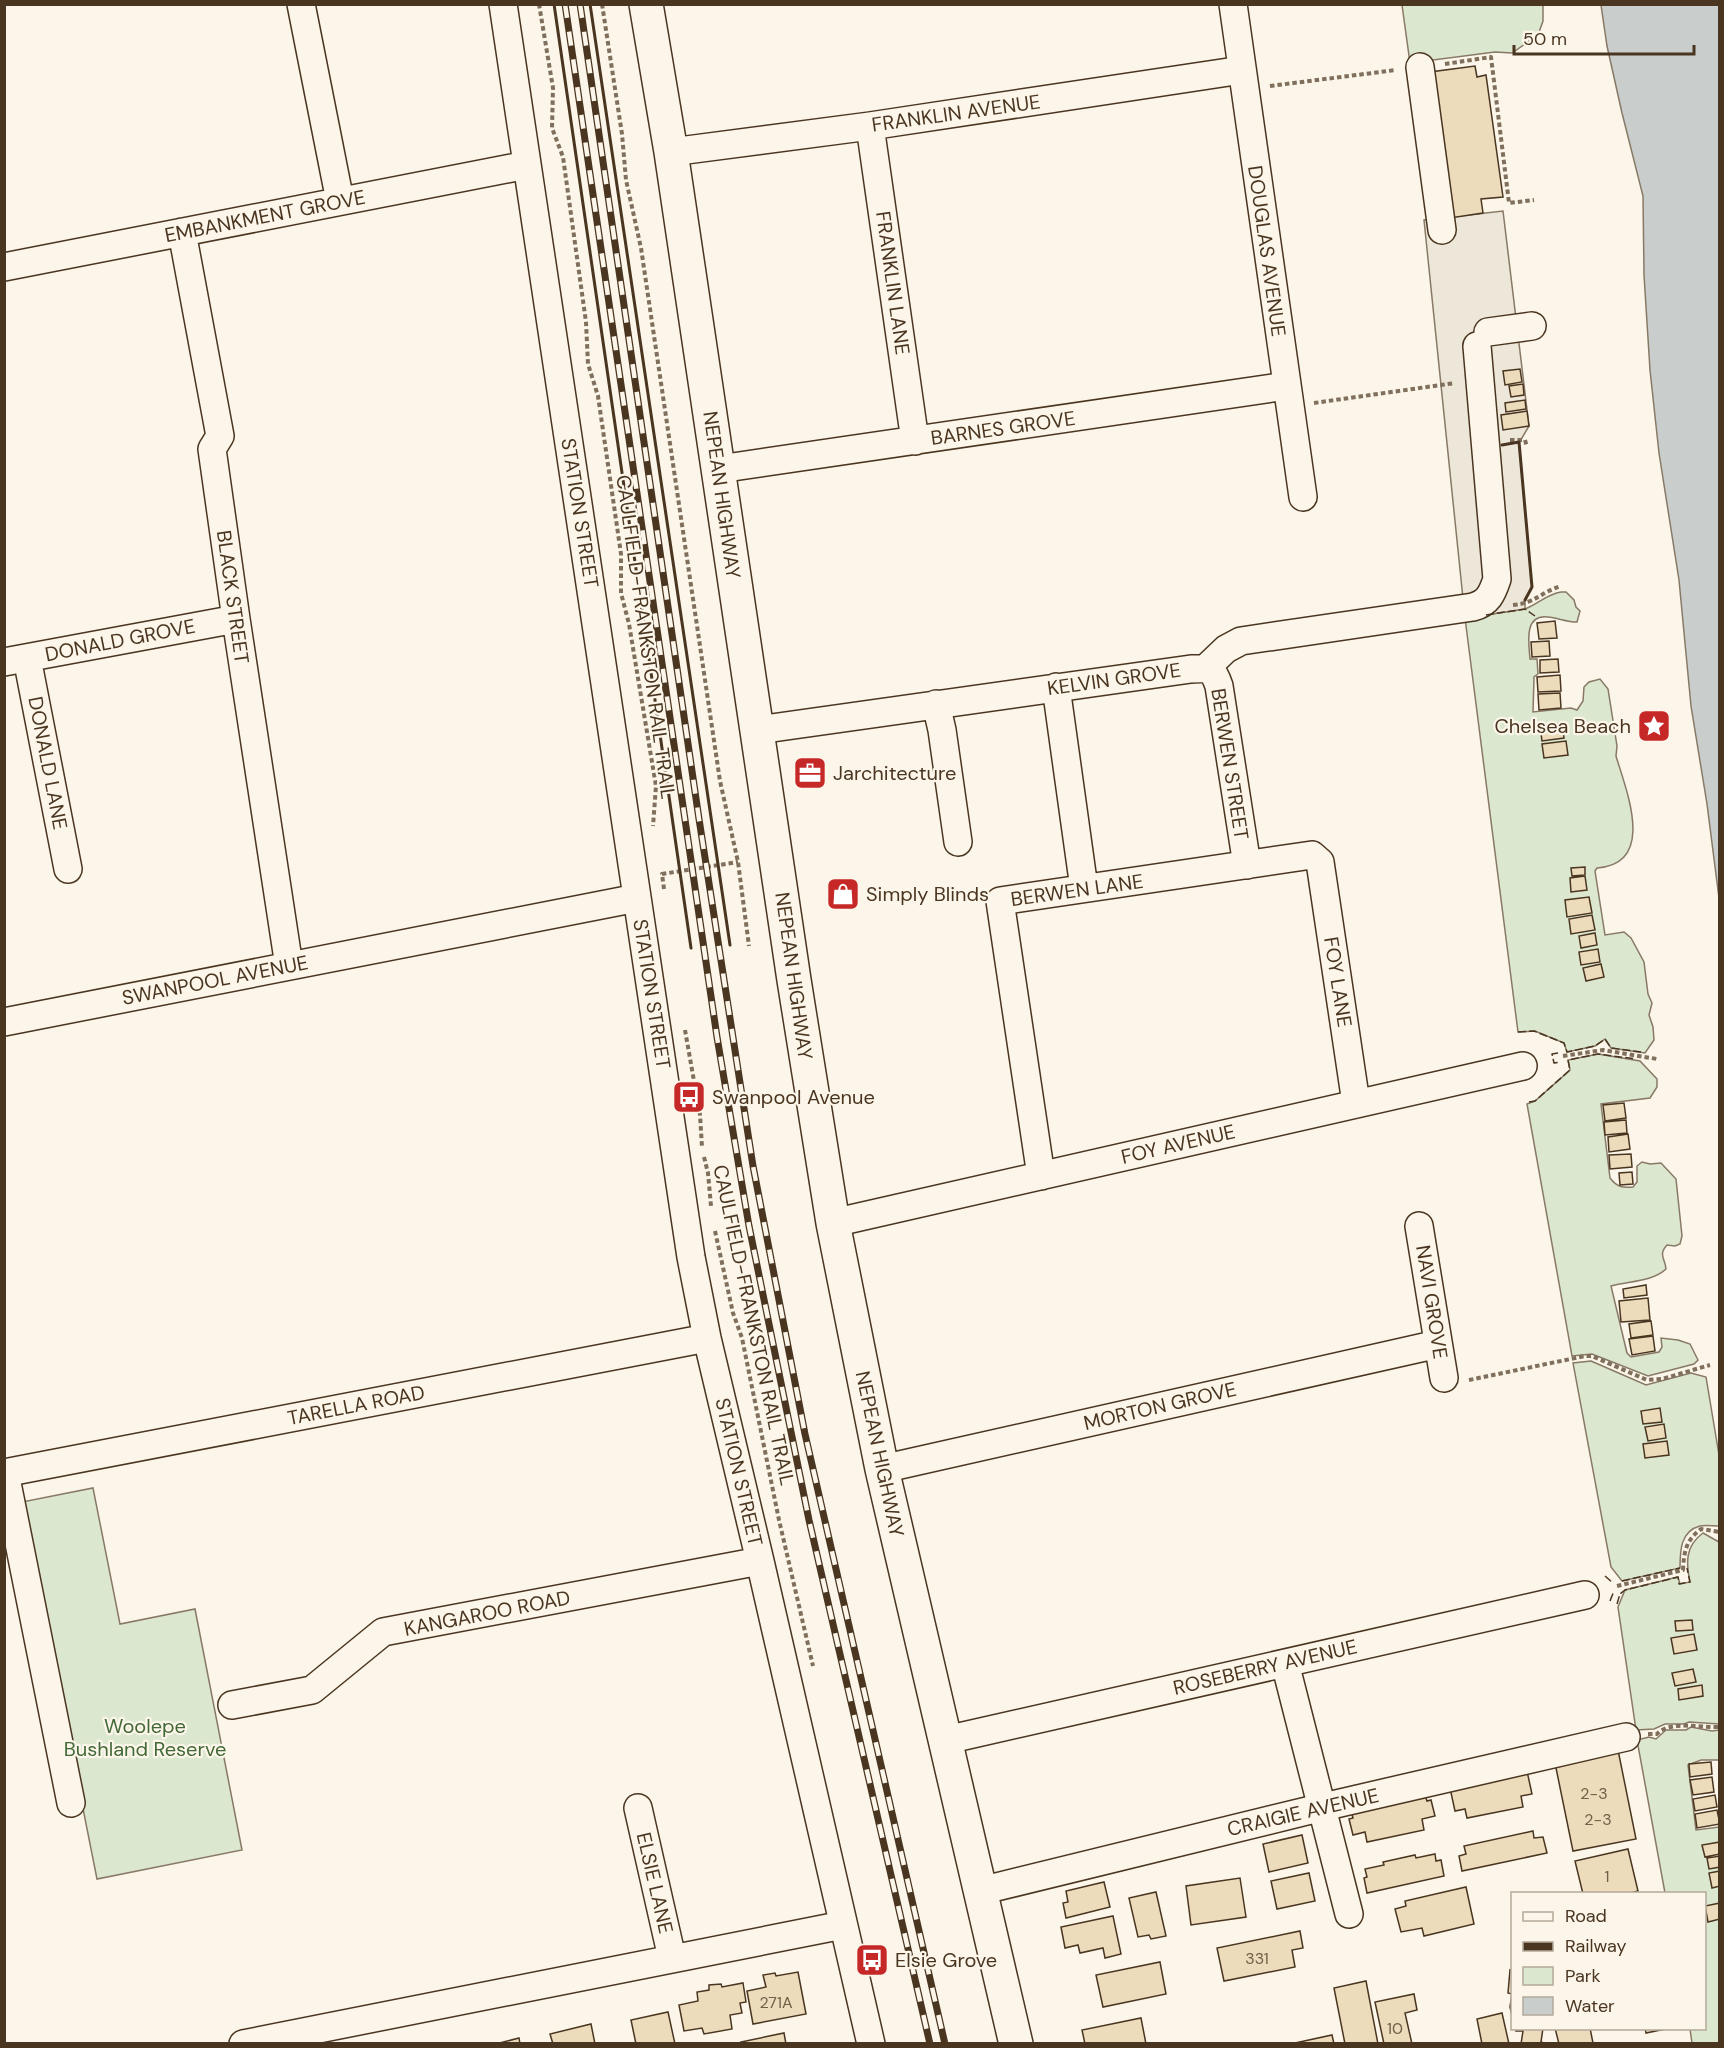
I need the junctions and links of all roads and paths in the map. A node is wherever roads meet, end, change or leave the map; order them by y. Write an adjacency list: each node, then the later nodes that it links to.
1 (301, 4): 12 (street)
2 (503, 4): 11 (street, STATION STREET)
3 (538, 4): 32 (path, CAULFIELD-FRANKSTON RAIL TRAIL)
4 (602, 4): 34 (path)
5 (646, 4): 10 (highway, NEPEAN HIGHWAY)
6 (1233, 4): 8 (street, DOUGLAS AVENUE)
7 (1420, 67): 13 (street)
8 (1242, 70): 9 (street, FRANKLIN AVENUE); 18 (street, DOUGLAS AVENUE)
9 (870, 126): 10 (street, FRANKLIN AVENUE); 20 (street, FRANKLIN LANE)
10 (671, 152): 22 (highway, NEPEAN HIGHWAY)
11 (526, 165): 12 (street, EMBANKMENT GROVE); 40 (street, STATION STREET)
12 (340, 201): 14 (street, EMBANKMENT GROVE)
13 (1443, 231)
14 (182, 232): 15 (street, EMBANKMENT GROVE); 26 (street, BLACK STREET)
15 (4, 267)
16 (1532, 326): 17 (street, KELVIN GROVE)
17 (1481, 380): 18 (path); 28 (street, KELVIN GROVE)
18 (1288, 396): 20 (street, BARNES GROVE); 23 (street, DOUGLAS AVENUE)
19 (1525, 440): 21 (path)
20 (915, 441): 22 (street, BARNES GROVE)
21 (1527, 447)
22 (719, 469): 31 (highway, NEPEAN HIGHWAY)
23 (1303, 497)
24 (1561, 586): 25 (path)
25 (1523, 604)
26 (236, 620): 27 (street, DONALD GROVE); 42 (street, BLACK STREET)
27 (16, 660): 37 (street, DONALD LANE)
28 (1205, 669): 29 (street, KELVIN GROVE); 36 (street, BERWEN STREET)
29 (1056, 687): 30 (street, KELVIN GROVE); 39 (street)
30 (936, 704): 31 (street, KELVIN GROVE); 33 (street)
31 (757, 730): 52 (highway, NEPEAN HIGHWAY)
32 (652, 836)
33 (957, 842)
34 (738, 862): 38 (path); 41 (path)
35 (1320, 862): 36 (street, BERWEN LANE); 48 (street, FOY LANE)
36 (1247, 865): 39 (street, BERWEN LANE)
37 (68, 869)
38 (662, 874)
39 (1084, 888): 49 (street, BERWEN LANE)
40 (637, 898): 42 (street, SWANPOOL AVENUE); 54 (street, STATION STREET)
41 (749, 946)
42 (289, 966): 43 (street, SWANPOOL AVENUE)
43 (4, 1022)
44 (684, 1026): 50 (path, CAULFIELD-FRANKSTON RAIL TRAIL)
45 (1563, 1056): 46 (path)
46 (1657, 1059)
47 (1523, 1066): 48 (street, FOY AVENUE)
48 (1356, 1103): 49 (street, FOY AVENUE)
49 (1041, 1176): 52 (street, FOY AVENUE)
50 (712, 1212)
51 (713, 1221): 65 (path, CAULFIELD-FRANKSTON RAIL TRAIL)
52 (833, 1223): 58 (highway, NEPEAN HIGHWAY)
53 (1419, 1226): 55 (street, NAVI GROVE)
54 (707, 1338): 59 (street, TARELLA ROAD); 61 (street, STATION STREET)
55 (1438, 1344): 57 (street, NAVI GROVE); 58 (street, MORTON GROVE)
56 (1710, 1365): 57 (path)
57 (1444, 1378)
58 (882, 1469): 69 (highway, NEPEAN HIGHWAY)
59 (5, 1473): 70 (street)
60 (1719, 1532): 62 (path)
61 (760, 1561): 66 (street, KANGAROO ROAD); 75 (street, STATION STREET)
62 (1617, 1586)
63 (1585, 1595): 64 (street, ROSEBERRY AVENUE)
64 (1285, 1663): 69 (street, ROSEBERRY AVENUE); 71 (street)
65 (814, 1671)
66 (232, 1705)
67 (1719, 1727): 68 (path)
68 (1626, 1737): 71 (street, CRAIGIE AVENUE)
69 (946, 1740): 73 (highway, NEPEAN HIGHWAY)
70 (70, 1803)
71 (1323, 1807): 73 (street, CRAIGIE AVENUE); 74 (street)
72 (639, 1808): 76 (street, ELSIE LANE)
73 (980, 1890): 79 (highway, NEPEAN HIGHWAY)
74 (1349, 1914)
75 (843, 1925): 76 (street); 78 (street, STATION STREET)
76 (672, 1958): 77 (street)
77 (257, 2042)
78 (871, 2043)
79 (1016, 2043)

